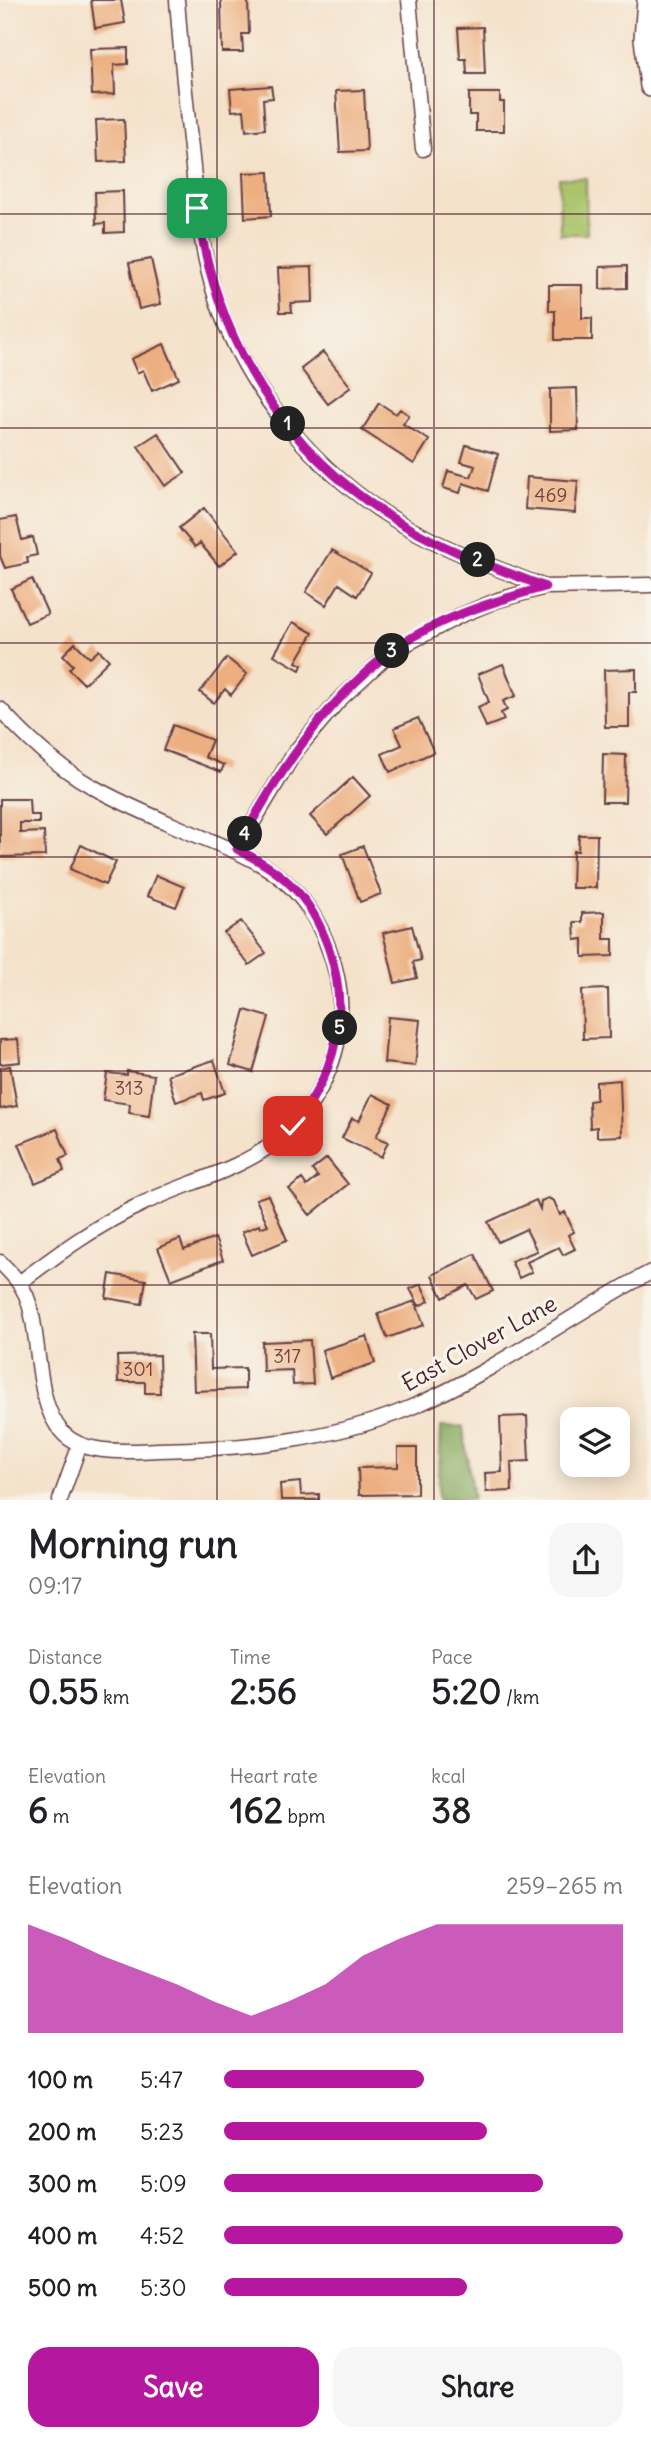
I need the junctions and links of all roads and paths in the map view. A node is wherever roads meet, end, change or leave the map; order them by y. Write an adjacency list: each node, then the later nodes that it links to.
1 (177, 0): 7 (street)
2 (409, 0): 5 (street)
3 (648, 0): 4 (street)
4 (651, 86)
5 (423, 149)
6 (651, 584): 7 (street)
7 (545, 587): 9 (street)
8 (0, 709): 9 (street)
9 (237, 849): 12 (street)
10 (0, 1262): 12 (street)
11 (651, 1272): 13 (street, East Clover Lane)
12 (19, 1283): 13 (street)
13 (80, 1444): 14 (street)
14 (60, 1500)

